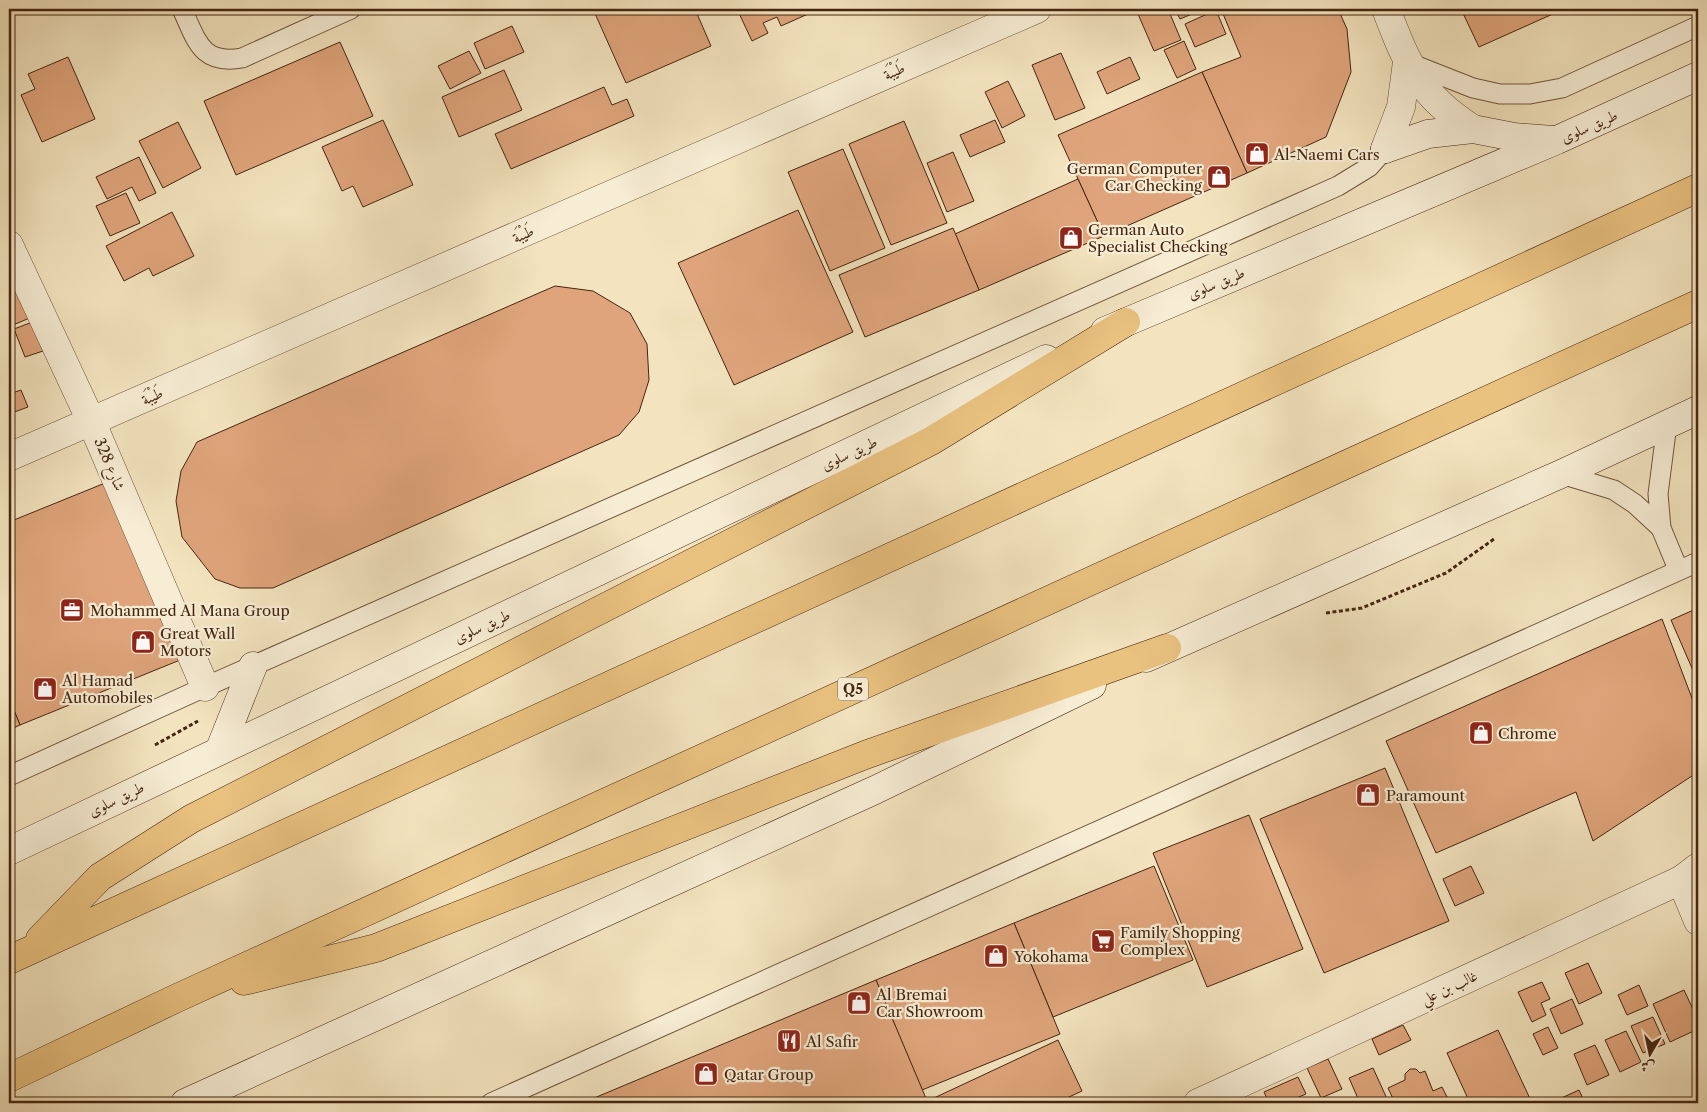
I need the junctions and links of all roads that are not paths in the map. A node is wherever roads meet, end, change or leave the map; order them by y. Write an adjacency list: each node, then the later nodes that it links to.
1 (182, 9): 2 (lane)
2 (351, 9)
3 (1038, 9): 16 (main road, طَيْبَة)
4 (1386, 9): 6 (main road)
5 (1698, 26): 6 (lane)
6 (1406, 62): 8 (main road); 10 (main road)
7 (1698, 76): 9 (main road, طريق سلوى)
8 (1472, 129): 9 (main road); 10 (main road)
9 (1557, 140): 14 (main road, طريق سلوى)
10 (1385, 149): 24 (lane)
11 (1698, 188): 31 (highway)
12 (9, 245): 16 (main road, شارع 328)
13 (1698, 304): 32 (highway, Q5)
14 (1126, 322): 26 (main road, طريق سلوى); 31 (highway)
15 (1698, 410): 17 (main road)
16 (92, 422): 18 (main road, طَيْبَة); 25 (main road, شارع 328)
17 (1667, 424): 19 (main road); 20 (lane)
18 (9, 457)
19 (1561, 474): 20 (lane); 23 (main road)
20 (1661, 528): 22 (lane)
21 (1698, 562): 22 (lane)
22 (1678, 569): 35 (lane)
23 (1167, 648): 32 (highway); 34 (main road)
24 (253, 666): 25 (lane); 26 (main road)
25 (205, 687): 27 (lane)
26 (220, 749): 28 (main road, طريق سلوى)
27 (9, 776)
28 (9, 851)
29 (1690, 873): 30 (main road); 36 (main road, غالب بن علي)
30 (1698, 921)
31 (20, 954)
32 (177, 998): 33 (highway, Q5)
33 (9, 1078)
34 (185, 1103)
35 (491, 1103)
36 (1198, 1103)

